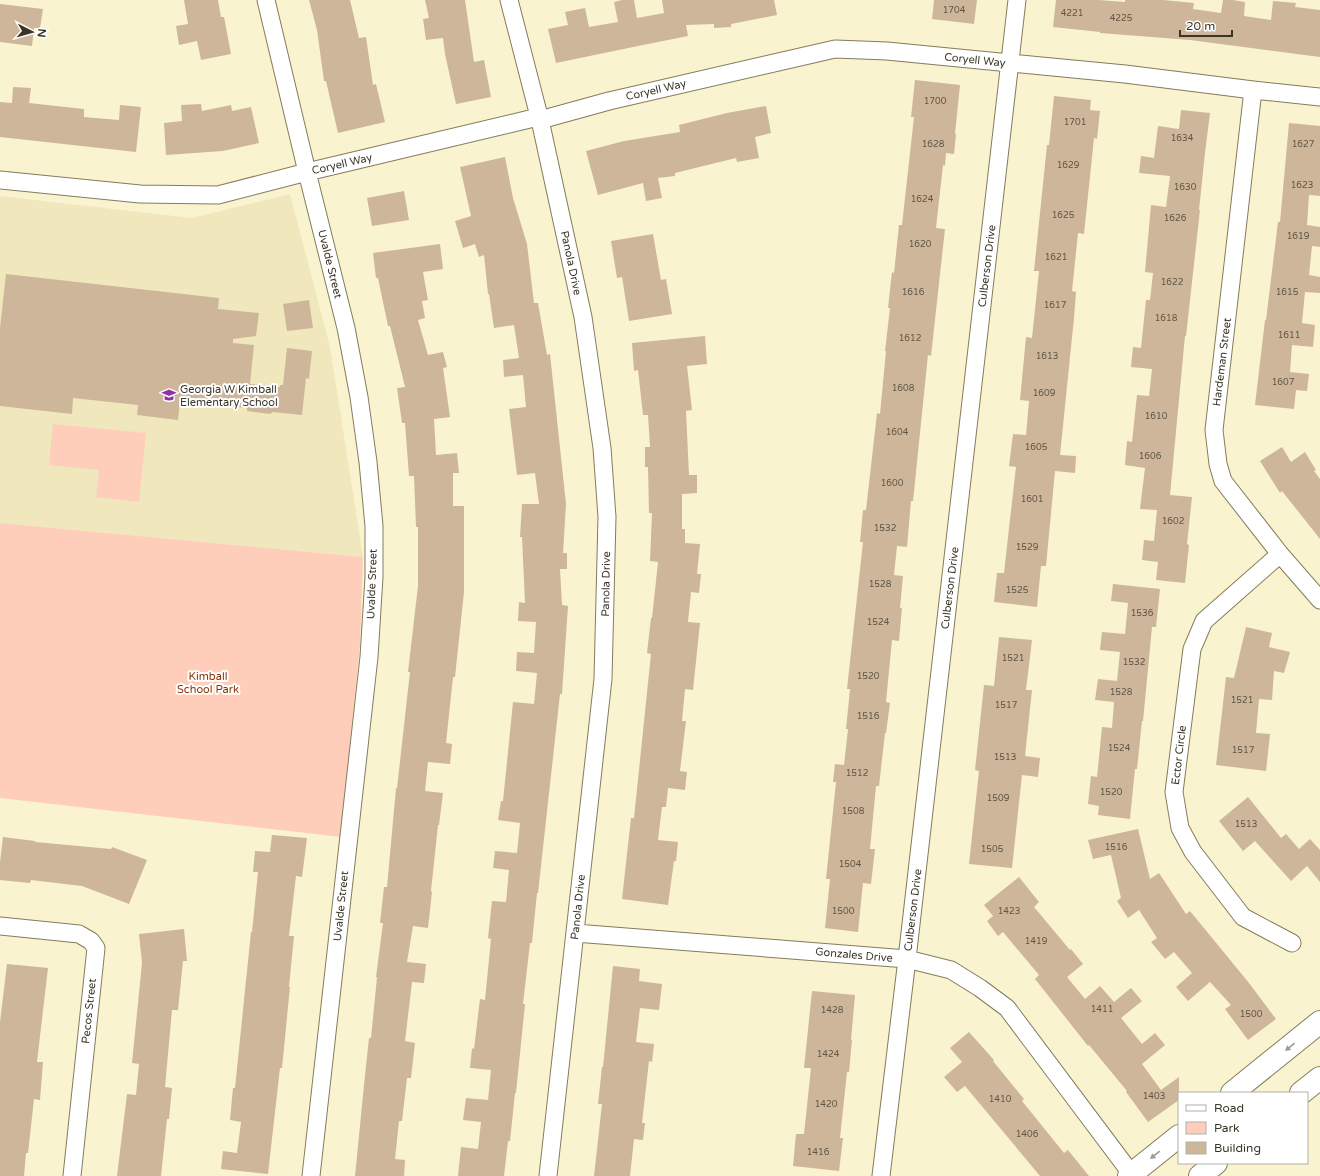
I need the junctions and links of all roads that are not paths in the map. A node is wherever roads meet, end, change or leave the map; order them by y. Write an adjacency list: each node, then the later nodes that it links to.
1 (266, 0): 8 (street, Uvalde Street)
2 (509, 0): 7 (street, Panola Drive)
3 (1017, 0): 4 (street, Culberson Drive)
4 (1010, 63): 5 (street, Coryell Way); 7 (street, Coryell Way); 15 (street, Culberson Drive)
5 (1253, 90): 6 (street, Coryell Way); 10 (street, Hardeman Street)
6 (1320, 97)
7 (540, 120): 8 (street, Coryell Way); 13 (street, Panola Drive)
8 (307, 172): 9 (street, Coryell Way); 24 (street, Uvalde Street)
9 (0, 180)
10 (1280, 554): 11 (street, Hardeman Street); 14 (street, Ector Circle)
11 (1320, 600)
12 (0, 926): 23 (street, Pecos Street)
13 (575, 933): 15 (street, Gonzales Drive); 25 (street, Panola Drive)
14 (1292, 943)
15 (907, 959): 22 (street, Gonzales Drive); 26 (street, Culberson Drive)
16 (1320, 1022): 18 (main road, one-way to 18)
17 (1320, 1078): 19 (main road)
18 (1233, 1092)
19 (1302, 1092)
20 (1178, 1137): 22 (main road, one-way to 22)
21 (1215, 1164): 27 (main road)
22 (1131, 1175)
23 (72, 1176)
24 (311, 1176)
25 (548, 1176)
26 (881, 1176)
27 (1200, 1176)

